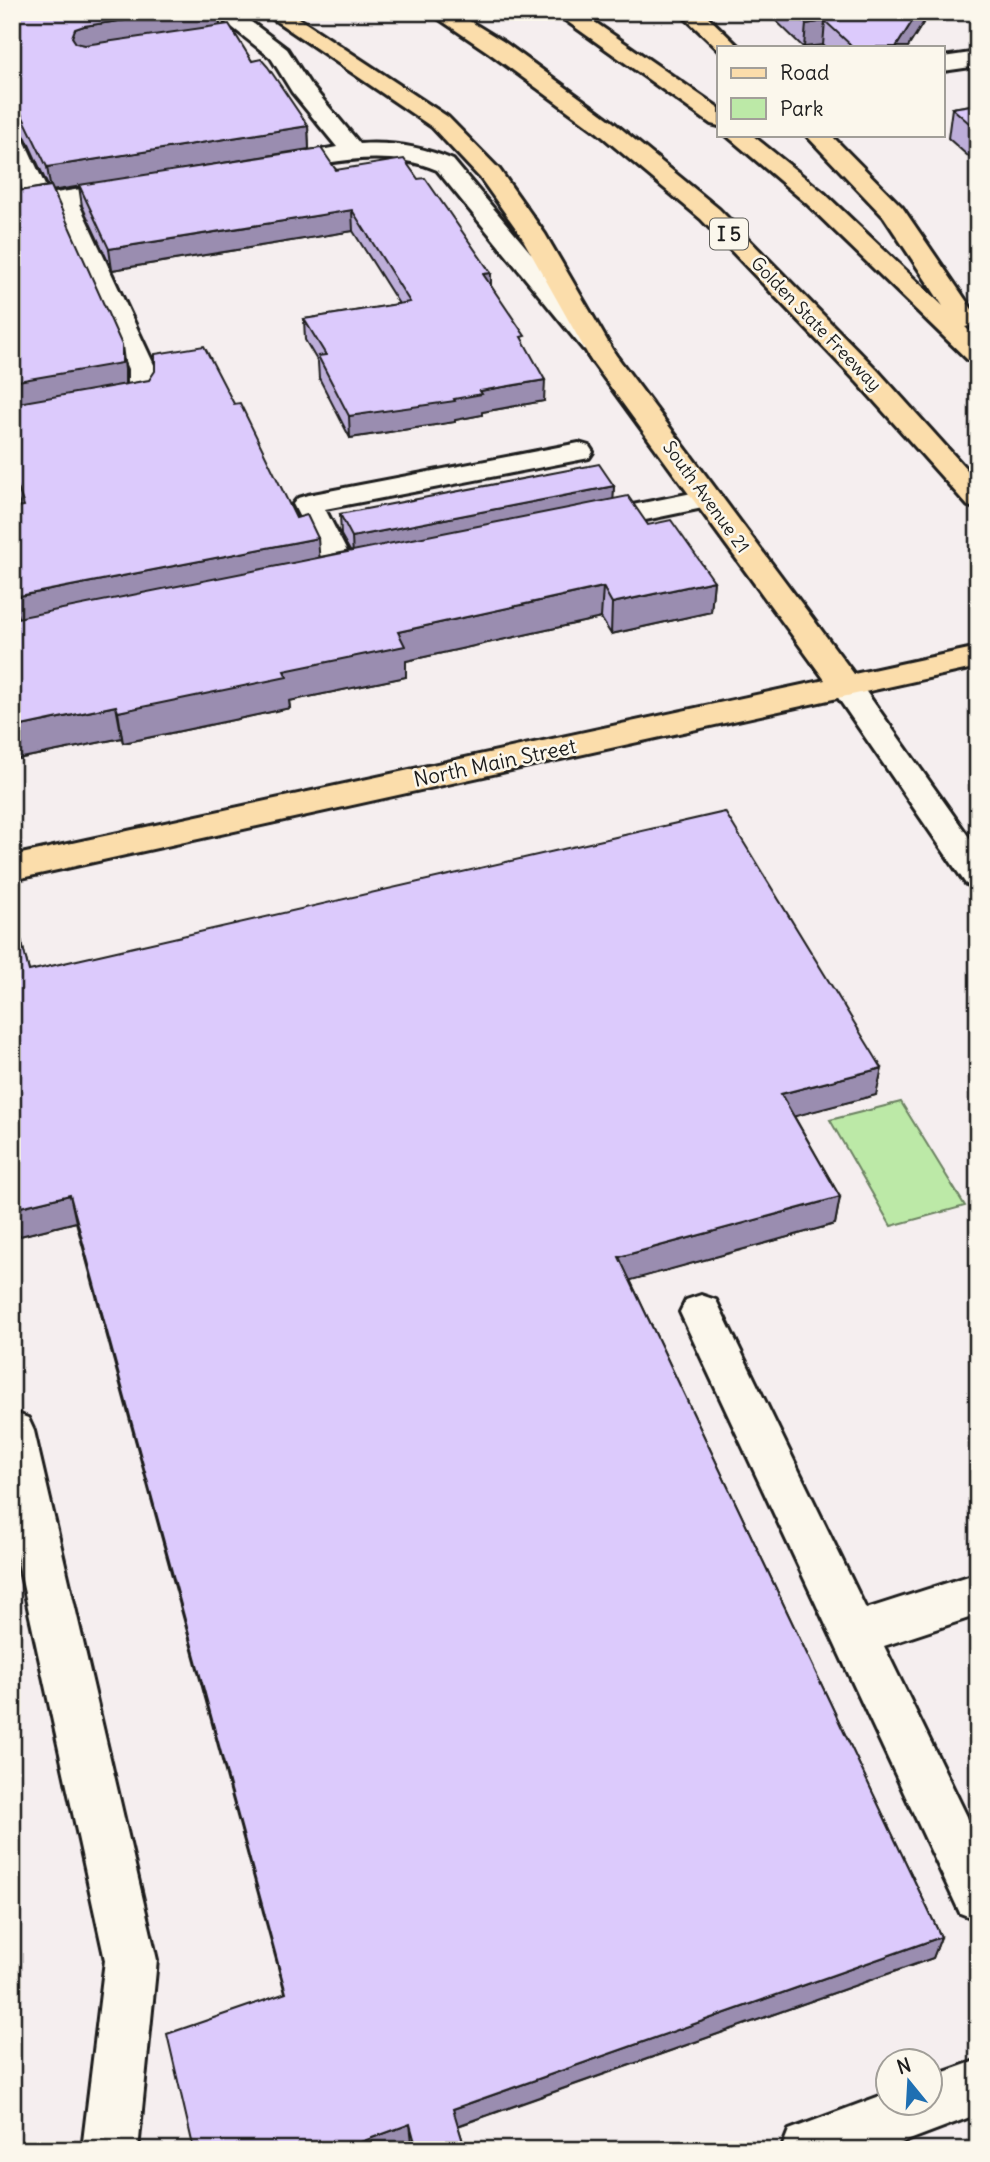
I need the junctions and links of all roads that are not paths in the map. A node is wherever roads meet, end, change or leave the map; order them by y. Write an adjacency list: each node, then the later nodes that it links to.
1 (224, 12): 6 (street)
2 (274, 12): 22 (main road)
3 (440, 12): 26 (main road, Golden State Freeway / I 5)
4 (565, 12): 11 (main road)
5 (690, 12): 8 (main road)
6 (254, 34): 7 (street); 15 (street)
7 (226, 38)
8 (727, 46)
9 (978, 59): 10 (street)
10 (944, 64)
11 (717, 118)
12 (739, 136): 21 (main road)
13 (819, 136): 20 (main road)
14 (12, 140): 18 (street)
15 (355, 152): 16 (street, South Avenue 21); 22 (street, South Avenue 21)
16 (249, 169)
17 (157, 184): 18 (street)
18 (52, 201): 19 (street); 23 (street)
19 (12, 207)
20 (978, 338)
21 (978, 354)
22 (602, 356): 25 (main road, South Avenue 21)
23 (12, 419)
24 (579, 452): 28 (street)
25 (707, 499): 27 (street); 30 (main road, South Avenue 21)
26 (978, 500)
27 (559, 528)
28 (342, 571)
29 (978, 657): 30 (main road, North Main Street)
30 (846, 686): 31 (main road, North Main Street); 32 (street, South Avenue 21)
31 (12, 868)
32 (978, 876)
33 (701, 1312): 36 (street)
34 (12, 1431): 39 (street)
35 (978, 1594): 36 (street)
36 (854, 1634): 37 (street)
37 (978, 1895)
38 (978, 2087): 40 (street)
39 (110, 2150)
40 (809, 2150)

